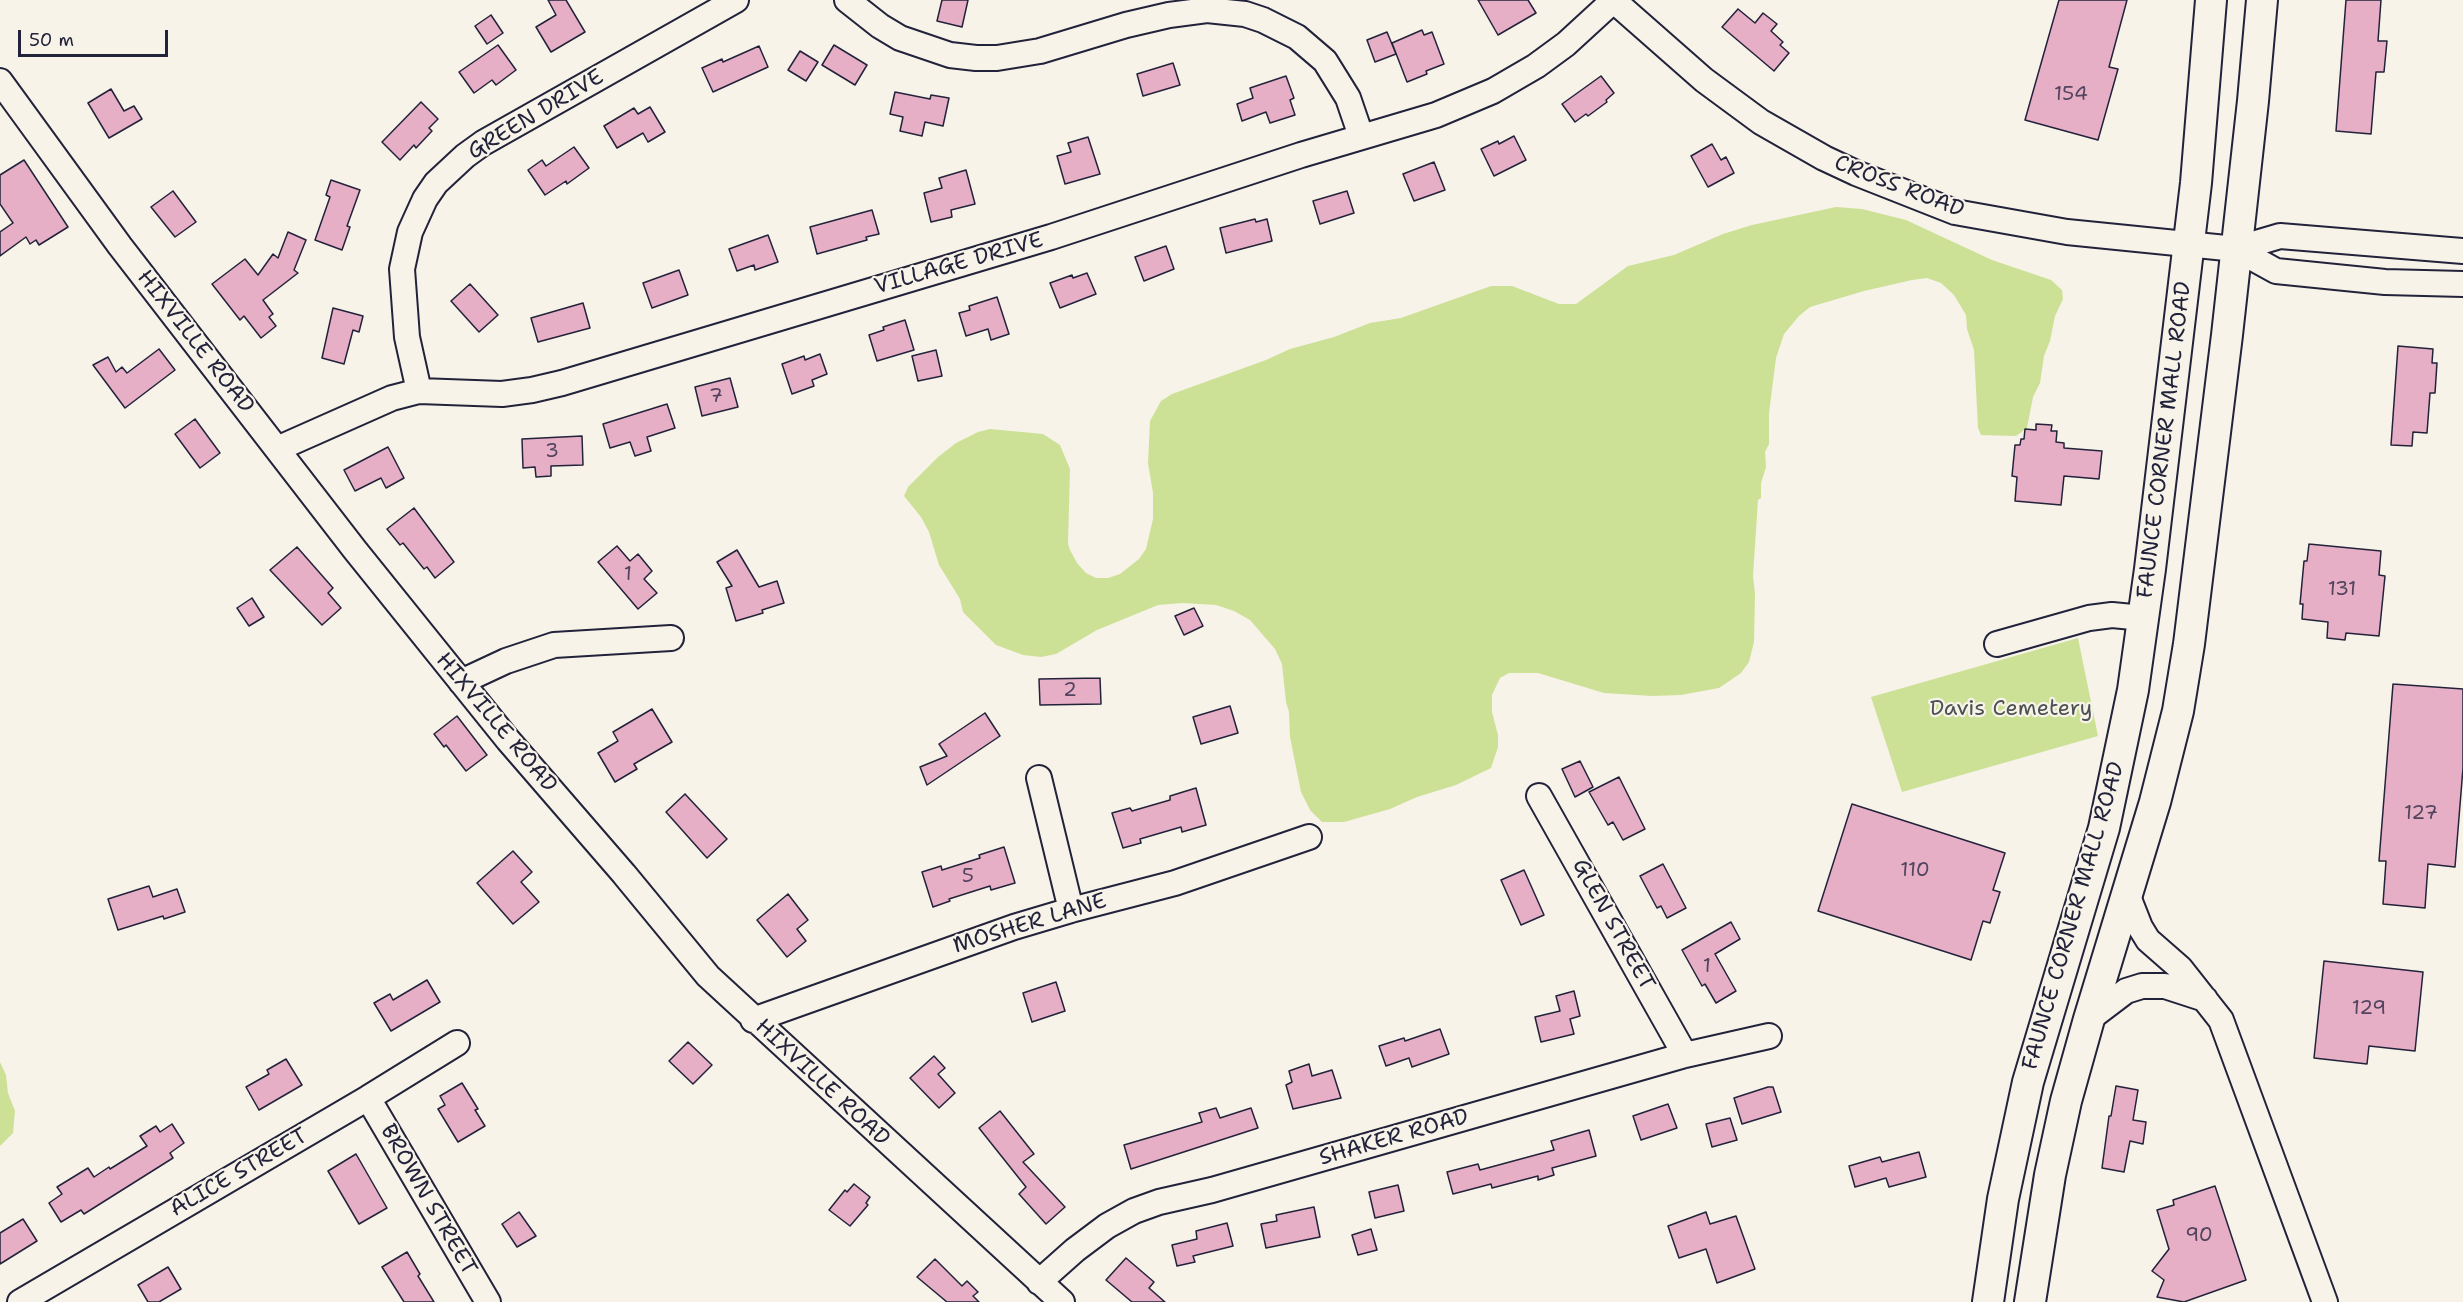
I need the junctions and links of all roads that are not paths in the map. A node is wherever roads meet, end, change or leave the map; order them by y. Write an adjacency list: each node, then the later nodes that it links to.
1 (736, 0): 12 (street, GREEN DRIVE)
2 (848, 0): 7 (street)
3 (1614, 0): 7 (street, VILLAGE DRIVE); 8 (street, CROSS ROAD)
4 (2211, 0): 8 (main road, FAUNCE CORNER MALL ROAD)
5 (2262, 0): 9 (main road, FAUNCE CORNER MALL ROAD)
6 (0, 81): 13 (street, HIXVILLE ROAD)
7 (1361, 136): 12 (street, VILLAGE DRIVE)
8 (2189, 244): 9 (street, CROSS ROAD); 14 (main road, FAUNCE CORNER MALL ROAD)
9 (2236, 249): 10 (street); 11 (street); 21 (main road, FAUNCE CORNER MALL ROAD)
10 (2463, 251)
11 (2463, 284)
12 (419, 391): 13 (street, VILLAGE DRIVE)
13 (277, 449): 17 (street, HIXVILLE ROAD)
14 (2144, 618): 16 (street); 34 (main road, FAUNCE CORNER MALL ROAD)
15 (670, 638): 17 (street)
16 (1997, 644)
17 (461, 682): 25 (street, HIXVILLE ROAD)
18 (1039, 778): 22 (street)
19 (1539, 796): 28 (street, GLEN STREET)
20 (1310, 837): 22 (street, MOSHER LANE)
21 (2127, 894): 23 (street); 24 (main road, FAUNCE CORNER MALL ROAD)
22 (1071, 910): 25 (street, MOSHER LANE)
23 (2207, 1000): 24 (street); 36 (street)
24 (2089, 1018): 35 (main road, FAUNCE CORNER MALL ROAD)
25 (753, 1020): 30 (street, HIXVILLE ROAD)
26 (1769, 1036): 28 (street, SHAKER ROAD)
27 (457, 1043): 29 (street, ALICE STREET)
28 (1685, 1055): 30 (street, SHAKER ROAD)
29 (368, 1098): 31 (street, ALICE STREET); 32 (street, BROWN STREET)
30 (1039, 1282): 33 (street, HIXVILLE ROAD)
31 (20, 1302)
32 (488, 1302)
33 (1062, 1302)
34 (1988, 1302)
35 (2030, 1302)
36 (2325, 1302)

